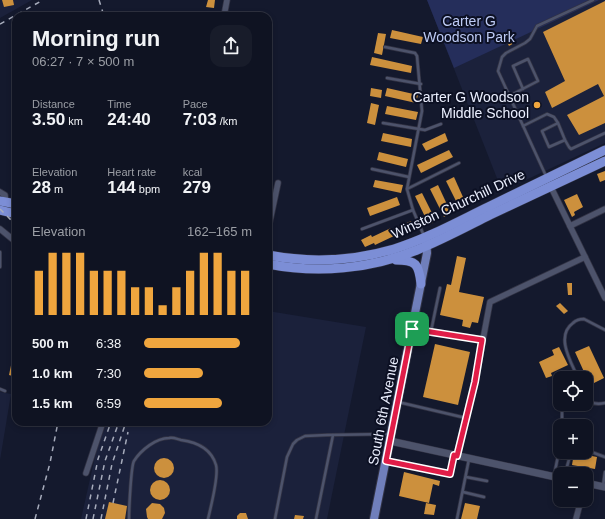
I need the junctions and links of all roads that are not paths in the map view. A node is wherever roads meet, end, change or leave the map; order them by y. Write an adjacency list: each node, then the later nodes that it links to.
1 (227, 0): 3 (street)
2 (593, 0): 8 (lane)
3 (225, 12)
4 (386, 47): 6 (lane)
5 (386, 78): 6 (lane)
6 (421, 84): 13 (lane)
7 (523, 89): 7 (lane); 8 (lane)
8 (509, 96): 12 (lane)
9 (383, 123): 13 (lane)
10 (441, 124): 13 (lane)
11 (558, 124): 12 (lane); 15 (lane); 15 (lane)
12 (523, 126): 21 (lane)
13 (419, 130): 20 (lane)
14 (605, 133): 15 (lane)
15 (565, 140)
16 (605, 150): 21 (highway, Winston Churchill Drive)
17 (605, 161): 21 (highway, Winston Churchill Drive)
18 (459, 163): 23 (lane)
19 (372, 169): 20 (lane)
20 (409, 177): 23 (lane)
21 (549, 182): 29 (street); 33 (highway, Winston Churchill Drive)
22 (278, 183): 28 (street)
23 (408, 189): 27 (lane)
24 (0, 192): 25 (street)
25 (5, 206)
26 (605, 209): 29 (street)
27 (413, 210): 31 (lane); 33 (lane)
28 (272, 211)
29 (570, 226): 36 (street)
30 (0, 229): 32 (street)
31 (362, 229)
32 (12, 239)
33 (426, 241): 35 (highway, Winston Churchill Drive); 37 (highway, Winston Churchill Drive); 40 (main road, South 6th Avenue)
34 (0, 252): 39 (lane)
35 (272, 255)
36 (585, 257): 42 (street); 46 (street)
37 (386, 260): 38 (highway, Winston Churchill Drive); 40 (highway)
38 (272, 265)
39 (0, 268)
40 (421, 284): 43 (main road, South 6th Avenue)
41 (440, 288): 45 (lane)
42 (605, 298)
43 (412, 329): 45 (street); 50 (main road, South 6th Avenue)
44 (605, 330): 47 (lane)
45 (431, 332): 46 (street)
46 (482, 340): 53 (street)
47 (575, 371)
48 (0, 389): 49 (lane)
49 (6, 391)
50 (398, 402): 53 (lane); 56 (main road, South 6th Avenue)
51 (593, 403): 52 (lane)
52 (605, 403)
53 (466, 418): 58 (street)
54 (102, 426): 63 (street)
55 (333, 434): 56 (lane); 74 (lane); 75 (lane)
56 (390, 438): 58 (street); 61 (main road, South 6th Avenue)
57 (593, 453): 59 (lane)
58 (456, 456): 60 (street); 61 (lane)
59 (605, 457)
60 (469, 459): 64 (street); 65 (lane)
61 (386, 461): 76 (main road, South 6th Avenue)
62 (605, 472): 68 (lane)
63 (86, 473)
64 (553, 476)
65 (466, 477): 66 (lane); 69 (lane)
66 (487, 482)
67 (593, 485): 68 (street)
68 (604, 487)
69 (463, 492): 70 (lane); 77 (lane)
70 (484, 497)
71 (579, 507): 78 (street)
72 (128, 519): 73 (lane)
73 (208, 519)
74 (275, 519)
75 (316, 519)
76 (374, 519)
77 (456, 519)
78 (576, 519)

